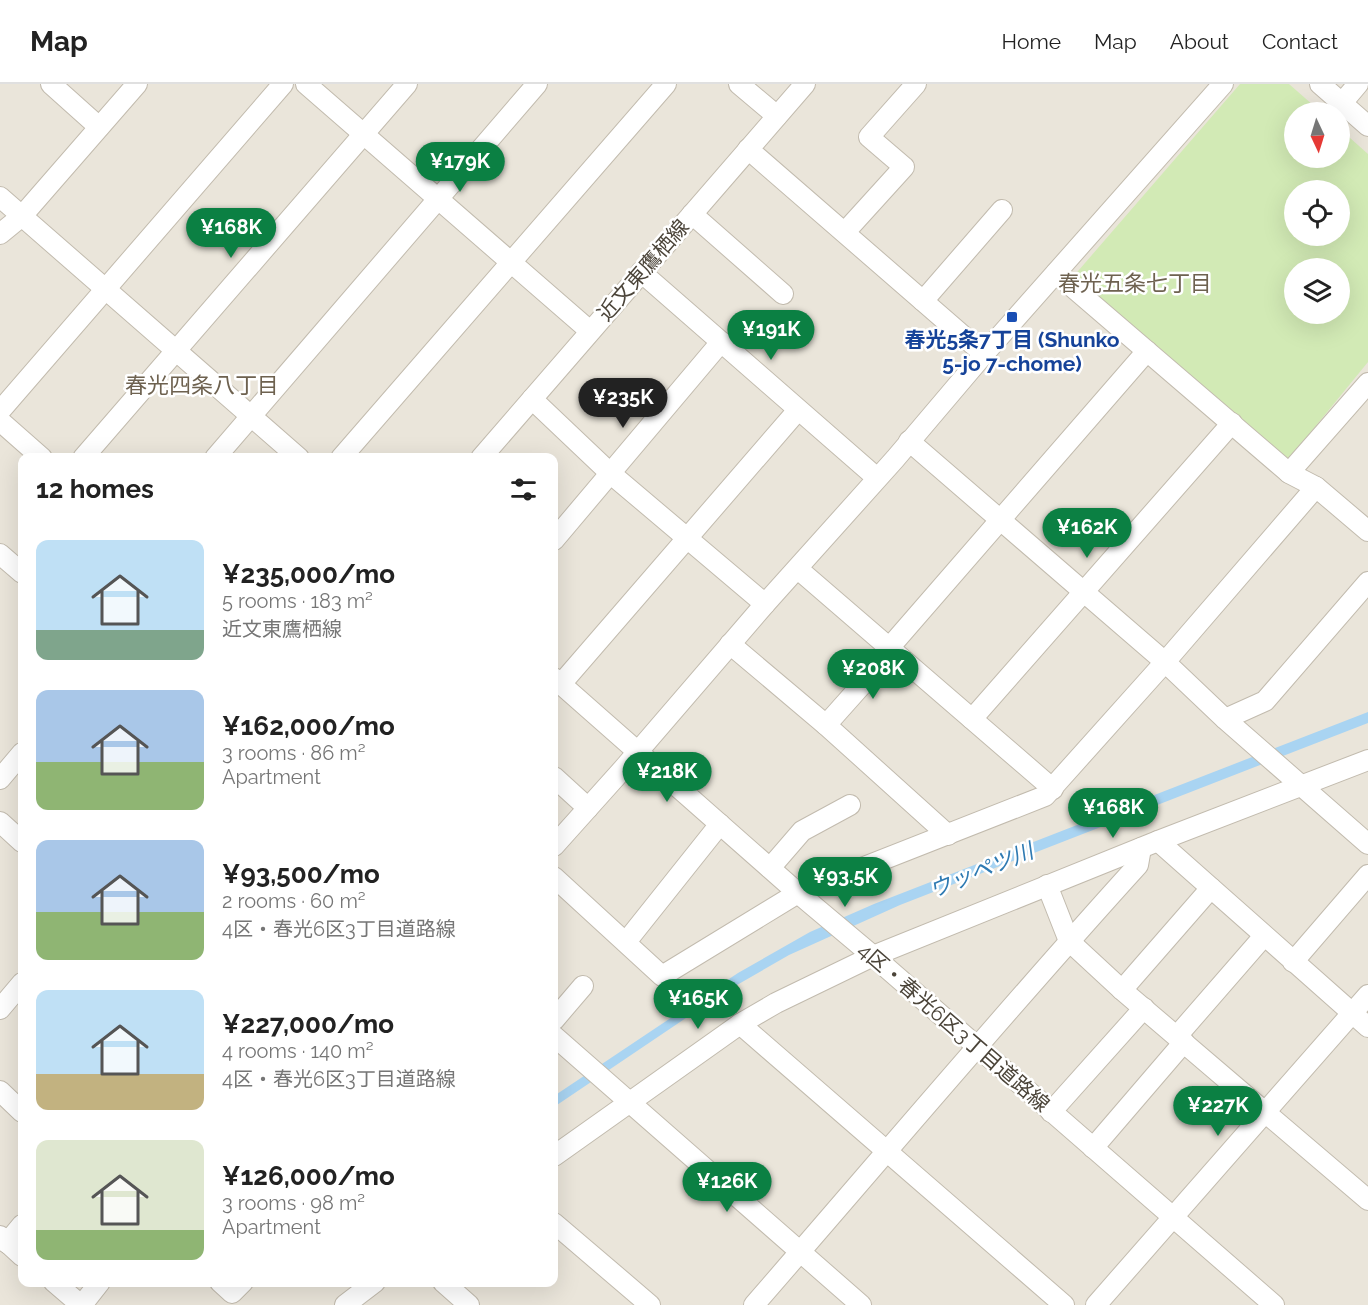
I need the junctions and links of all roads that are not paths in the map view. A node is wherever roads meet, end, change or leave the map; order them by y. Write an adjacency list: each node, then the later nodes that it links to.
1 (51, 84): 19 (street)
2 (137, 84): 19 (street)
3 (283, 84): 32 (street)
4 (306, 84): 20 (street)
5 (407, 84): 20 (street)
6 (537, 84): 23 (street)
7 (666, 84): 29 (street)
8 (739, 84): 17 (street)
9 (805, 84): 17 (street, 近文東鷹栖線)
10 (916, 84): 27 (street)
11 (1223, 84): 31 (street)
12 (1320, 84): 14 (street)
13 (1358, 84): 15 (street)
14 (1341, 102)
15 (1343, 102)
16 (1350, 110): 18 (street)
17 (777, 116): 21 (street, 近文東鷹栖線)
18 (1368, 126)
19 (99, 127): 26 (street)
20 (364, 133): 23 (street); 37 (street)
21 (748, 149): 25 (street, 近文東鷹栖線); 27 (street)
22 (0, 198): 26 (street)
23 (437, 198): 29 (street); 44 (street)
24 (1002, 210): 34 (street)
25 (692, 214): 30 (street, 近文東鷹栖線); 33 (street)
26 (22, 216): 28 (street); 32 (street)
27 (845, 232): 34 (street)
28 (0, 234)
29 (511, 262): 35 (street); 52 (street)
30 (641, 272): 35 (street, 近文東鷹栖線); 36 (street)
31 (1056, 273): 38 (street); 39 (street)
32 (105, 289): 37 (street); 43 (street)
33 (783, 294)
34 (923, 301): 39 (street)
35 (590, 331): 41 (street, 近文東鷹栖線)
36 (721, 342): 42 (street); 55 (street)
37 (176, 351): 44 (street); 49 (street)
38 (1147, 351): 46 (street); 58 (street)
39 (984, 354): 47 (street)
40 (1368, 383): 54 (street)
41 (532, 399): 53 (street, 近文東鷹栖線); 55 (street)
42 (798, 410): 56 (street); 61 (street)
43 (0, 411)
44 (250, 416): 50 (street); 51 (street)
45 (0, 421): 48 (street)
46 (1232, 423): 54 (street); 66 (street)
47 (909, 441): 56 (street); 58 (street)
48 (36, 453)
49 (87, 453)
50 (219, 453)
51 (293, 453)
52 (345, 453)
53 (485, 453)
54 (1289, 472): 57 (street)
55 (610, 473): 60 (street); 61 (street)
56 (877, 478): 63 (street)
57 (1316, 487): 59 (street); 70 (street)
58 (1000, 520): 66 (street); 69 (street)
59 (1368, 531)
60 (558, 535)
61 (688, 538): 67 (street); 71 (street)
62 (0, 554): 64 (street)
63 (798, 569): 67 (street); 69 (street)
64 (18, 570)
65 (1368, 582): 74 (street)
66 (1083, 592): 70 (street); 73 (street)
67 (765, 604): 68 (street)
68 (730, 644): 75 (street); 76 (street)
69 (890, 649): 73 (street); 75 (street)
70 (1165, 662): 74 (street); 82 (street)
71 (558, 680)
72 (558, 682): 76 (street, 4区・春光6区3丁目道路線)
73 (972, 719): 82 (street)
74 (1232, 724): 80 (street)
75 (826, 726): 87 (street)
76 (638, 752): 84 (street); 86 (street, 4区・春光6区3丁目道路線)
77 (18, 758): 79 (street)
78 (1368, 760): 80 (street)
79 (0, 779)
80 (1295, 780): 90 (street); 91 (street)
81 (558, 781): 84 (street)
82 (1053, 789): 87 (street)
83 (850, 805): 92 (street)
84 (588, 808): 89 (street)
85 (0, 822): 88 (street)
86 (720, 824): 92 (street, 4区・春光6区3丁目道路線); 100 (street)
87 (948, 835): 97 (street)
88 (18, 838)
89 (558, 842)
90 (1150, 844): 95 (street); 96 (street); 99 (street)
91 (1368, 844)
92 (770, 868): 97 (street, 4区・春光6区3丁目道路線)
93 (1368, 875): 102 (street)
94 (558, 881): 100 (street)
95 (1047, 885): 99 (street); 101 (street)
96 (1211, 888): 98 (street); 105 (street)
97 (801, 896): 100 (street); 101 (street, 4区・春光6区3丁目道路線)
98 (1264, 936): 102 (street); 113 (street)
99 (1069, 941): 105 (street); 115 (street)
100 (626, 942)
101 (867, 951): 111 (street); 115 (street, 4区・春光6区3丁目道路線)
102 (1293, 962): 109 (street)
103 (583, 986): 110 (street)
104 (18, 988): 108 (street)
105 (1122, 990): 107 (street)
106 (1368, 995): 109 (street)
107 (1144, 1008): 113 (street); 119 (street)
108 (0, 1009)
109 (1352, 1013): 112 (street); 120 (street)
110 (558, 1015)
111 (740, 1024): 117 (street); 122 (street)
112 (1368, 1027)
113 (1181, 1039): 120 (street); 121 (street)
114 (559, 1041): 117 (street)
115 (976, 1046): 119 (street, 4区・春光6区3丁目道路線); 122 (street)
116 (0, 1091): 118 (street)
117 (624, 1097): 123 (street); 130 (street)
118 (18, 1108)
119 (1052, 1112): 121 (street, 4区・春光6区3丁目道路線)
120 (1265, 1112): 124 (street); 125 (street)
121 (1093, 1148): 125 (street, 4区・春光6区3丁目道路線)
122 (888, 1152): 130 (street); 144 (street)
123 (558, 1153)
124 (1368, 1200)
125 (1173, 1216): 137 (street, 4区・春光6区3丁目道路線); 145 (street)
126 (558, 1226): 141 (street)
127 (18, 1228): 128 (street)
128 (4, 1239): 129 (street)
129 (18, 1252)
130 (800, 1252): 142 (street); 143 (street)
131 (60, 1287): 138 (street)
132 (96, 1287): 138 (street)
133 (225, 1287): 134 (street)
134 (238, 1287)
135 (368, 1287): 139 (street)
136 (449, 1287): 140 (street)
137 (1268, 1303)
138 (81, 1305)
139 (345, 1305)
140 (469, 1305)
141 (650, 1305)
142 (756, 1305)
143 (861, 1305)
144 (1064, 1305)
145 (1096, 1305)

